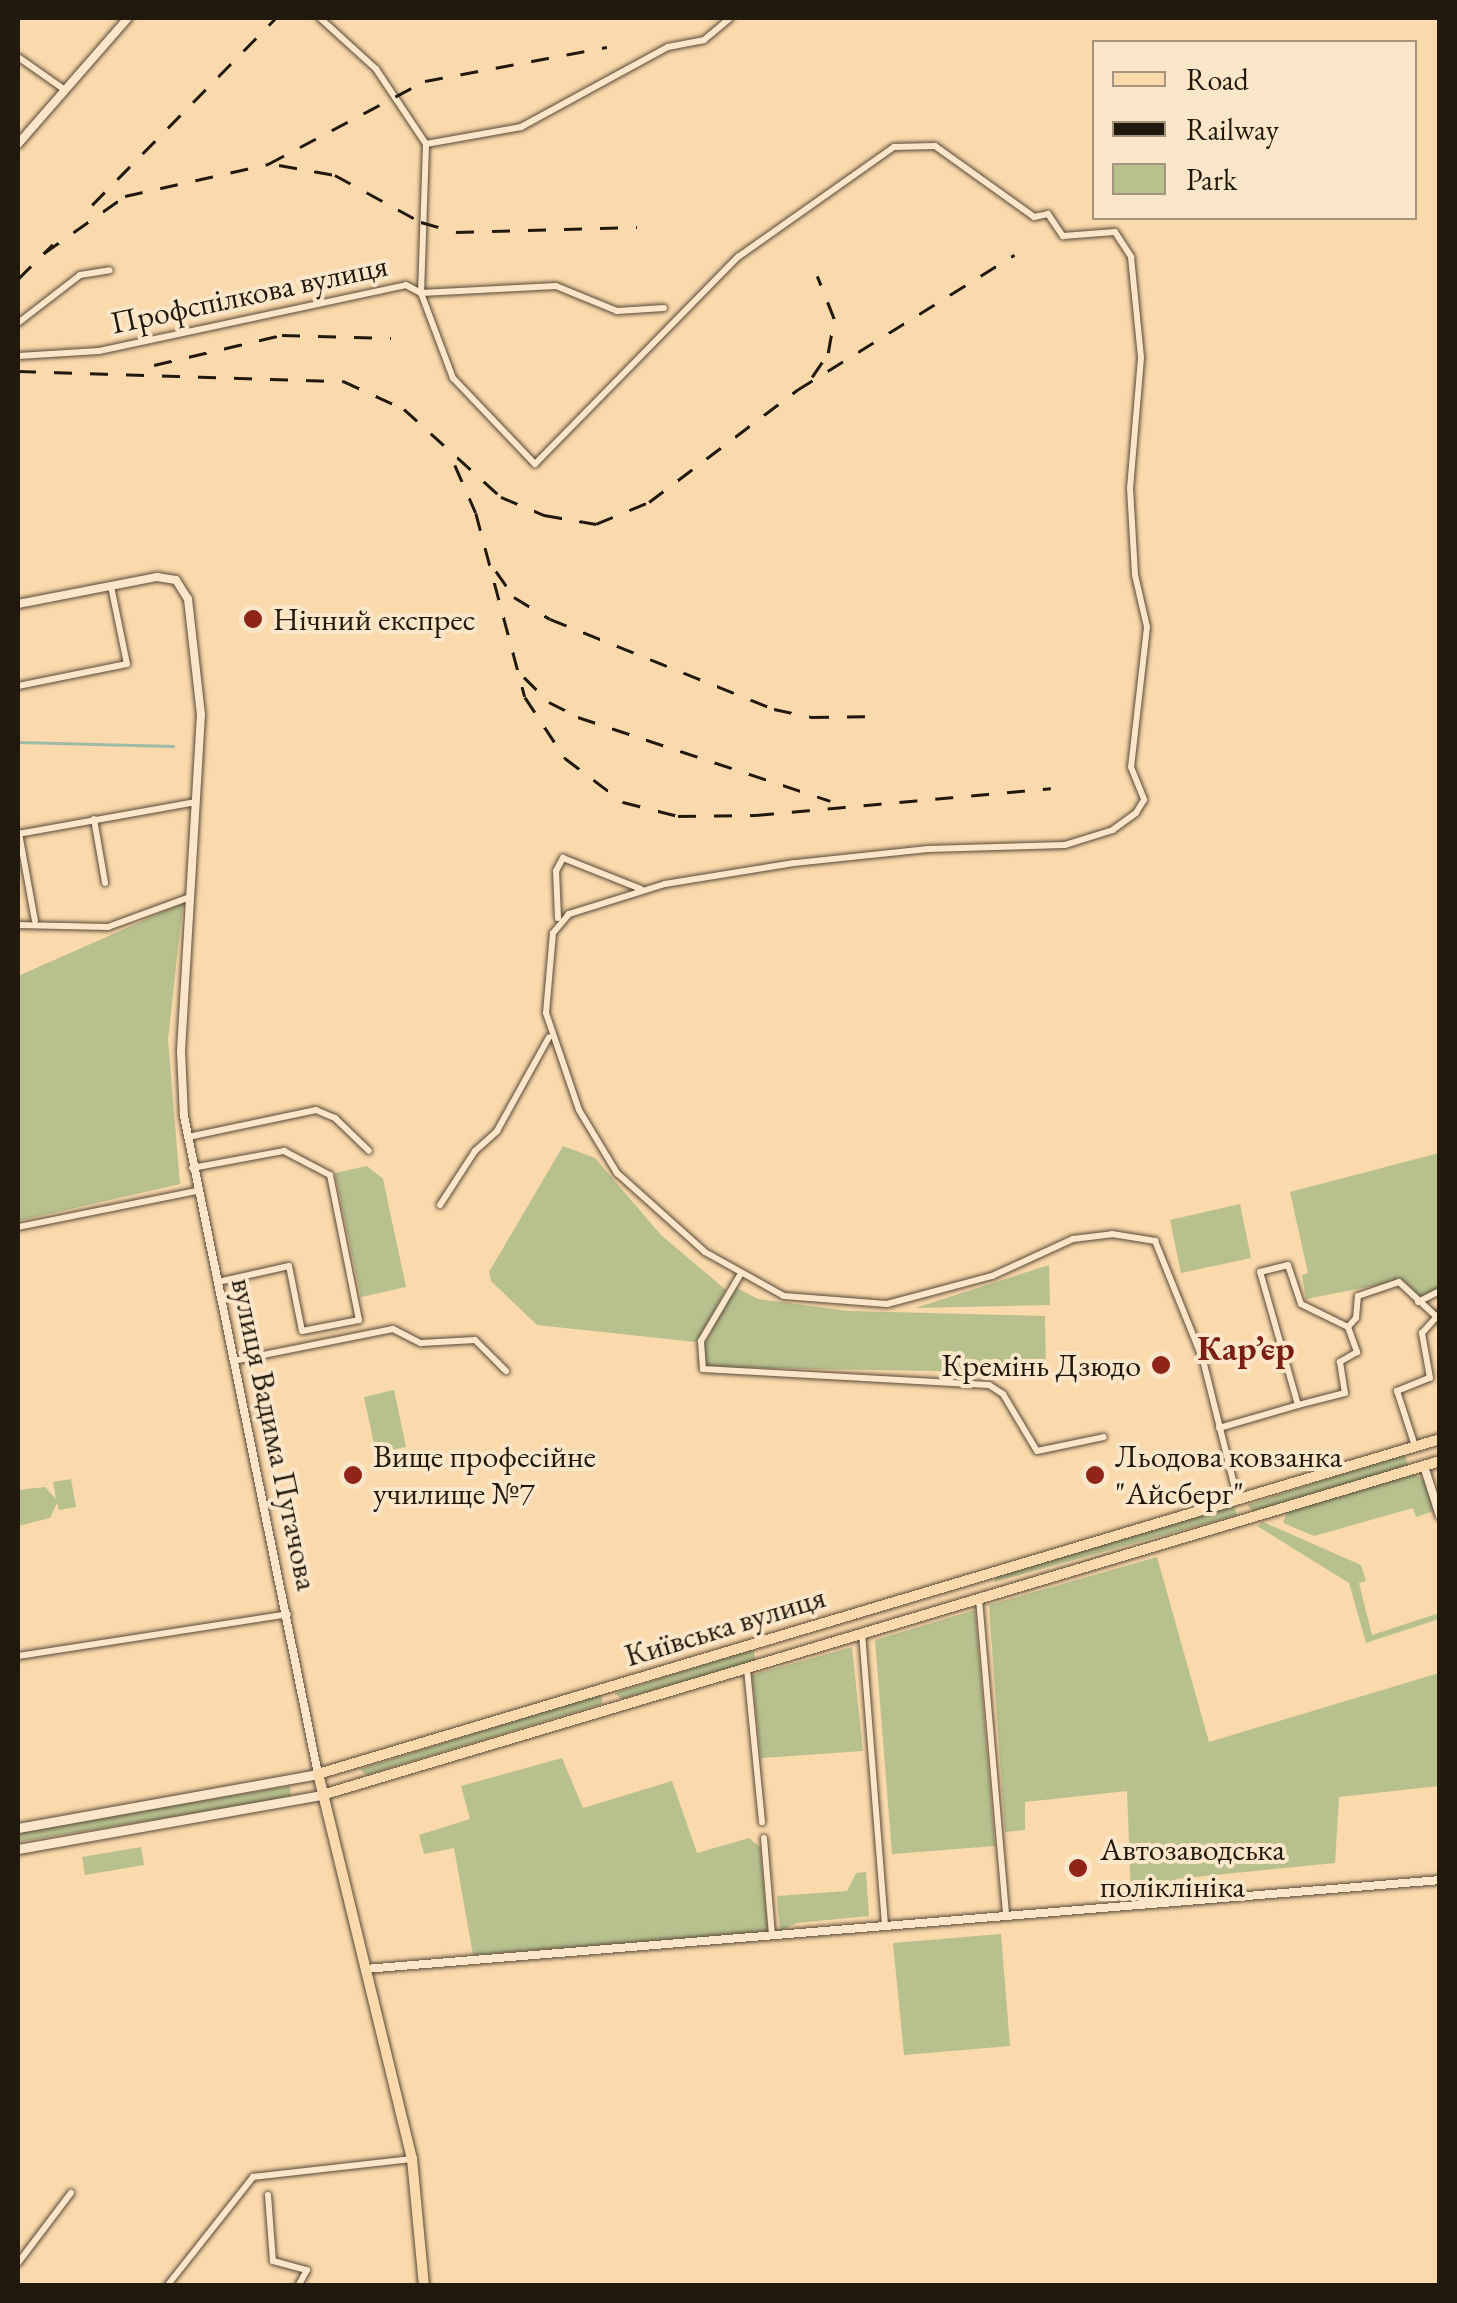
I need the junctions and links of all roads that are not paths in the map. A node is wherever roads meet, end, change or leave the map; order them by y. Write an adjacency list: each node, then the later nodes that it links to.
1 (128, 18): 5 (street)
2 (320, 18): 7 (street)
3 (730, 18): 7 (street)
4 (18, 56): 5 (street)
5 (66, 90): 6 (street)
6 (18, 144)
7 (426, 144): 9 (street)
8 (110, 270): 11 (street)
9 (421, 292): 10 (street, Профспілкова вулиця); 12 (street, Профспілкова вулиця); 20 (street)
10 (664, 308)
11 (18, 323)
12 (18, 356)
13 (110, 586): 14 (street); 15 (street); 16 (street, вулиця Вадима Пугачова)
14 (18, 604)
15 (18, 686)
16 (197, 802): 17 (street); 21 (street, вулиця Вадима Пугачова)
17 (94, 819): 18 (street); 19 (street)
18 (18, 834): 22 (street)
19 (105, 883)
20 (642, 890): 23 (street); 23 (street)
21 (192, 896): 22 (street); 26 (street, вулиця Вадима Пугачова)
22 (35, 920): 24 (street)
23 (557, 921): 25 (street)
24 (18, 925)
25 (550, 1036): 30 (street); 32 (street)
26 (187, 1137): 27 (street); 28 (street, вулиця Вадима Пугачова)
27 (369, 1151)
28 (192, 1168): 29 (street, вулиця Вадима Пугачова); 33 (street)
29 (197, 1191): 31 (street); 33 (street, вулиця Вадима Пугачова)
30 (440, 1205)
31 (18, 1228)
32 (740, 1275): 41 (street); 42 (street)
33 (216, 1282): 38 (street, вулиця Вадима Пугачова)
34 (1440, 1291): 35 (street)
35 (1418, 1302): 36 (street); 37 (street)
36 (1438, 1317): 44 (street)
37 (1348, 1328): 40 (street); 40 (street)
38 (233, 1361): 39 (street); 53 (street, вулиця Вадима Пугачова)
39 (506, 1371)
40 (1298, 1405): 41 (street)
41 (1219, 1428): 47 (street)
42 (1104, 1437)
43 (1440, 1440): 44 (main road, Київська вулиця)
44 (1417, 1446): 46 (main road); 47 (main road, Київська вулиця)
45 (1440, 1461): 46 (main road, Київська вулиця)
46 (1424, 1466): 48 (street); 49 (main road, Київська вулиця)
47 (1238, 1500): 49 (main road); 50 (main road, Київська вулиця)
48 (1440, 1516)
49 (1244, 1519): 51 (main road, Київська вулиця)
50 (974, 1578): 51 (main road); 52 (main road, Київська вулиця)
51 (979, 1599): 54 (main road, Київська вулиця); 68 (street)
52 (856, 1612): 54 (main road); 55 (main road, Київська вулиця)
53 (288, 1614): 56 (street); 61 (street, вулиця Вадима Пугачова)
54 (862, 1632): 57 (main road, Київська вулиця); 69 (street)
55 (759, 1642): 57 (main road); 59 (main road, Київська вулиця)
56 (18, 1656)
57 (765, 1662): 58 (main road, Київська вулиця)
58 (747, 1668): 60 (main road, Київська вулиця); 63 (street)
59 (607, 1687): 60 (main road); 61 (main road, Київська вулиця)
60 (613, 1707): 62 (main road, Київська вулиця)
61 (318, 1774): 62 (main road, вулиця Вадима Пугачова); 64 (main road, Київська вулиця)
62 (322, 1795): 66 (main road, Київська вулиця); 71 (main road, вулиця Вадима Пугачова)
63 (762, 1822)
64 (18, 1828)
65 (764, 1838): 70 (street)
66 (18, 1849)
67 (1440, 1880): 68 (street)
68 (1006, 1917): 69 (street)
69 (885, 1927): 70 (street)
70 (772, 1936): 71 (street)
71 (365, 1969): 72 (main road, вулиця Вадима Пугачова)
72 (412, 2159): 76 (street); 78 (main road, вулиця Вадима Пугачова)
73 (71, 2193): 75 (street)
74 (268, 2195): 77 (street)
75 (18, 2264)
76 (166, 2286)
77 (298, 2286)
78 (424, 2286)

